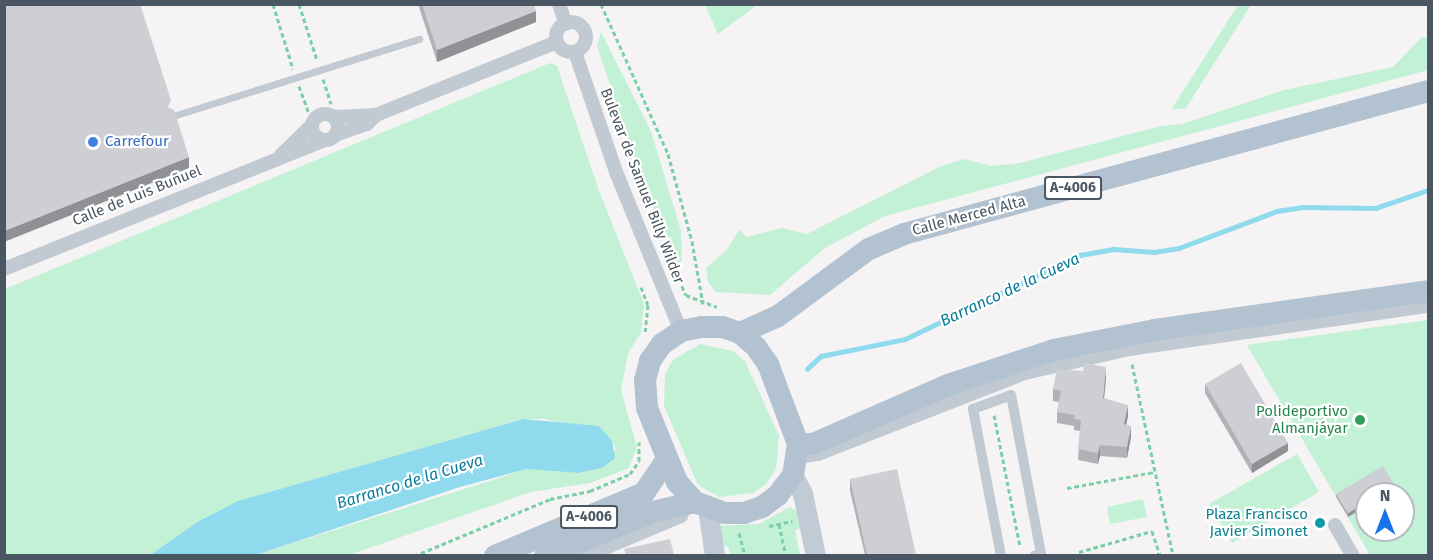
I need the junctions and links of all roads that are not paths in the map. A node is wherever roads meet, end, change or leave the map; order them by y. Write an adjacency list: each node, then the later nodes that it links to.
1 (559, 4): 2 (street)
2 (566, 24): 4 (street); 5 (street)
3 (419, 39): 9 (lane)
4 (557, 42): 5 (street); 8 (street, Calle de Luis Buñuel)
5 (575, 52): 16 (street, Bulevar de Samuel Billy Wilder)
6 (1428, 92): 17 (main road, Calle Merced Alta / A-4006)
7 (333, 112): 8 (street, Calle de Luis Buñuel); 10 (street); 11 (street)
8 (376, 115): 11 (street, Calle de Luis Buñuel)
9 (173, 117)
10 (311, 121): 11 (street); 12 (street, Calle de Luis Buñuel)
11 (330, 138): 12 (street, Calle de Luis Buñuel)
12 (281, 154): 13 (street, Calle de Luis Buñuel)
13 (4, 269)
14 (1428, 291): 19 (main road)
15 (1428, 306): 19 (street)
16 (681, 331): 17 (main road); 18 (main road)
17 (740, 333): 19 (main road)
18 (667, 459): 20 (main road); 23 (main road, A-4006)
19 (796, 459): 20 (main road, A-4006); 27 (main road)
20 (697, 505): 24 (main road, A-4006); 25 (street); 26 (main road)
21 (1335, 525): 29 (street)
22 (1000, 554): 28 (street)
23 (495, 555)
24 (545, 555)
25 (585, 555)
26 (715, 555)
27 (816, 555)
28 (1034, 555)
29 (1353, 555)

